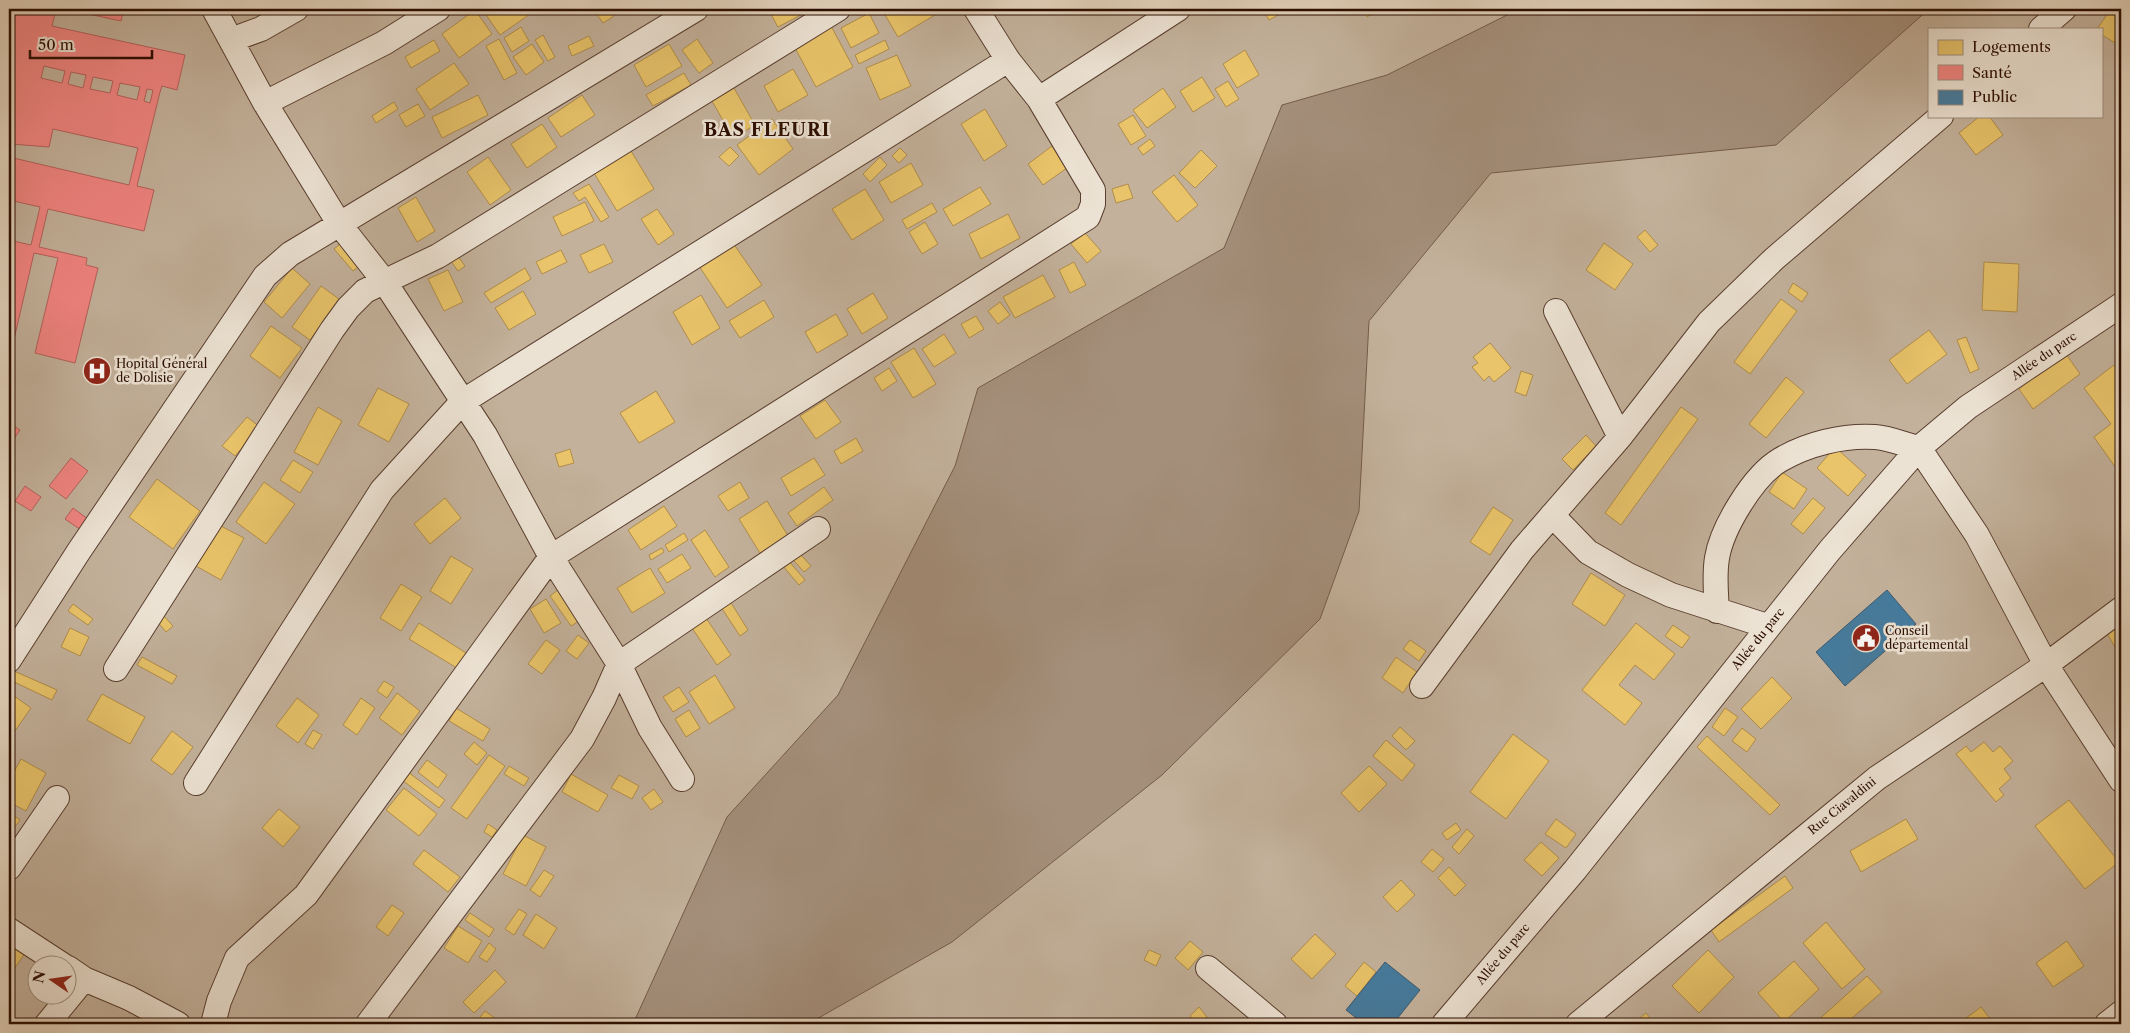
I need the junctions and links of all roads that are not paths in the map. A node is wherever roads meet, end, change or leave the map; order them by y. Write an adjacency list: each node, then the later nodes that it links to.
1 (214, 9): 10 (street)
2 (296, 9): 10 (street)
3 (438, 9): 13 (street)
4 (696, 9): 15 (street)
5 (838, 9): 16 (street)
6 (976, 9): 11 (street)
7 (1178, 9): 12 (street)
8 (2064, 9): 9 (street)
9 (2042, 28)
10 (230, 40): 13 (street)
11 (1008, 60): 12 (street); 19 (street)
12 (1039, 99): 24 (street)
13 (265, 102): 15 (street)
14 (1939, 118): 20 (street)
15 (340, 225): 16 (street); 28 (street)
16 (384, 281): 19 (street); 31 (street)
17 (2121, 305): 21 (street, Allée du parc)
18 (1556, 310): 20 (street)
19 (462, 402): 24 (street); 35 (street)
20 (1620, 437): 22 (street)
21 (1920, 448): 26 (street); 27 (street, Allée du parc); 30 (street)
22 (1552, 515): 26 (street); 32 (street)
23 (818, 529): 29 (street)
24 (551, 557): 29 (street); 46 (street)
25 (2121, 609): 30 (street, Rue Ciavaldini)
26 (1717, 611): 27 (street)
27 (1767, 626): 49 (street, Allée du parc)
28 (9, 660)
29 (619, 664): 33 (street); 47 (street)
30 (2046, 665): 34 (street); 50 (street, Rue Ciavaldini)
31 (116, 669)
32 (1422, 686)
33 (682, 779)
34 (2121, 780)
35 (196, 783)
36 (57, 798): 37 (street)
37 (9, 868)
38 (9, 930): 39 (street)
39 (49, 956)
40 (1208, 968): 48 (street)
41 (78, 974): 45 (street)
42 (57, 1006): 44 (street)
43 (2121, 1013): 51 (street)
44 (47, 1024)
45 (178, 1024)
46 (213, 1024)
47 (368, 1024)
48 (1275, 1024)
49 (1444, 1024)
50 (1578, 1024)
51 (2108, 1024)

